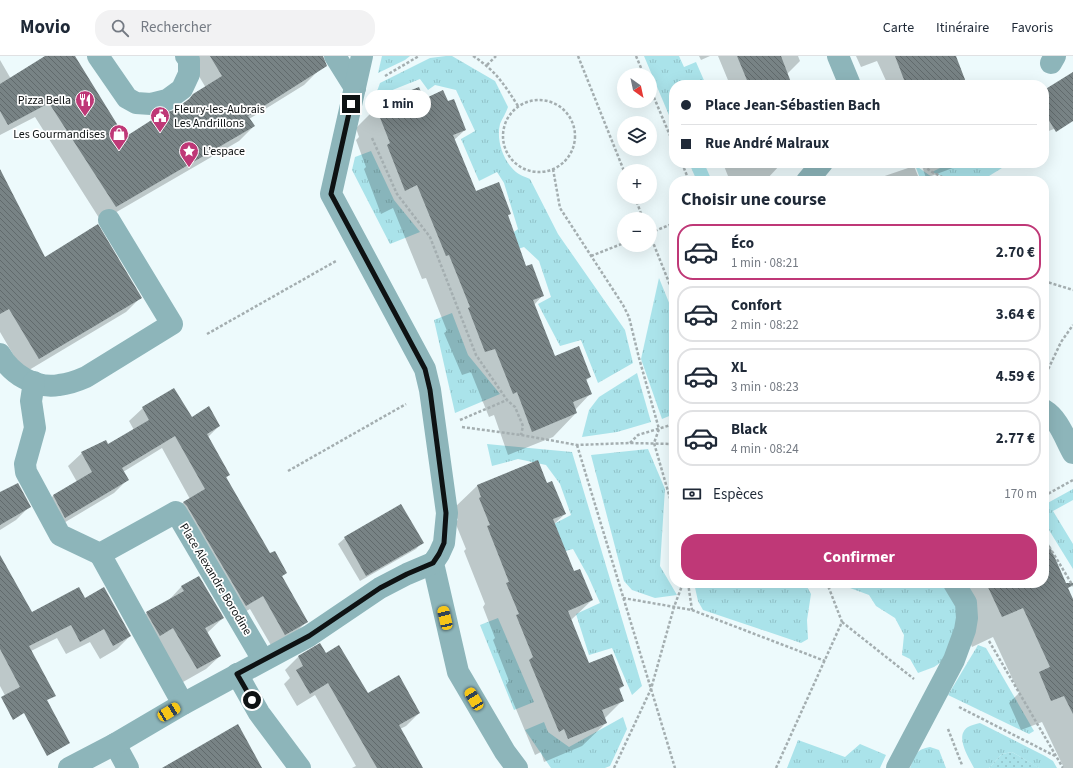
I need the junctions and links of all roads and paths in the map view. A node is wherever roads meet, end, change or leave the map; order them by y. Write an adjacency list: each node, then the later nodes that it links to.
1 (98, 56): 2 (street)
2 (186, 56)
3 (335, 56): 13 (street)
4 (362, 56): 13 (street)
5 (472, 56): 10 (path)
6 (496, 56): 10 (path)
7 (578, 56): 18 (path)
8 (636, 56): 11 (path)
9 (838, 56): 12 (street)
10 (487, 65): 15 (path)
11 (641, 68)
12 (848, 80)
13 (355, 88): 16 (street)
14 (657, 105): 17 (path)
15 (518, 106): 21 (path); 21 (path)
16 (346, 126): 28 (street); 40 (path)
17 (669, 133)
18 (621, 164)
19 (818, 168): 22 (street)
20 (926, 168): 23 (path)
21 (552, 169): 30 (path)
22 (811, 176)
23 (940, 176)
24 (109, 220): 38 (street)
25 (669, 225): 26 (path)
26 (657, 231)
27 (617, 246): 30 (path)
28 (359, 248): 35 (path); 39 (street)
29 (657, 252): 31 (path)
30 (591, 256): 43 (path)
31 (669, 282)
32 (1049, 283): 33 (path)
33 (1073, 290)
34 (1073, 325): 37 (path)
35 (207, 334)
36 (0, 354): 38 (street)
37 (1049, 367)
38 (34, 382): 56 (street)
39 (430, 390): 44 (street); 51 (path)
40 (507, 400): 44 (path); 45 (path)
41 (1049, 413): 50 (street)
42 (669, 426): 43 (path)
43 (659, 429): 46 (path); 47 (path)
44 (442, 431): 45 (path); 57 (street)
45 (521, 435): 49 (path)
46 (630, 443): 47 (path); 49 (path)
47 (654, 443): 48 (path); 54 (path)
48 (669, 444)
49 (577, 445): 63 (path)
50 (1073, 453)
51 (288, 471)
52 (1073, 480): 53 (path)
53 (1049, 493)
54 (669, 495)
55 (1049, 546): 58 (path)
56 (100, 554): 68 (street, Place Alexandre Borodine); 73 (street)
57 (433, 563): 68 (street); 79 (street)
58 (1073, 586)
59 (681, 588): 64 (path)
60 (689, 588): 65 (path)
61 (829, 588): 66 (path)
62 (957, 588): 72 (street)
63 (623, 598): 64 (path); 71 (path)
64 (674, 607): 65 (path); 71 (path)
65 (692, 610): 69 (path)
66 (842, 622): 69 (path); 72 (path)
67 (989, 639): 75 (path)
68 (263, 660): 70 (street)
69 (825, 661): 82 (path)
70 (237, 674): 73 (street); 78 (street)
71 (651, 689): 80 (path); 81 (path)
72 (935, 695): 75 (path); 83 (street)
73 (183, 704): 74 (street)
74 (115, 744): 76 (street); 77 (street)
75 (1055, 756): 84 (path)
76 (69, 768)
77 (128, 768)
78 (300, 768)
79 (517, 768)
80 (614, 768)
81 (675, 768)
82 (776, 768)
83 (897, 768)
84 (1063, 768)

